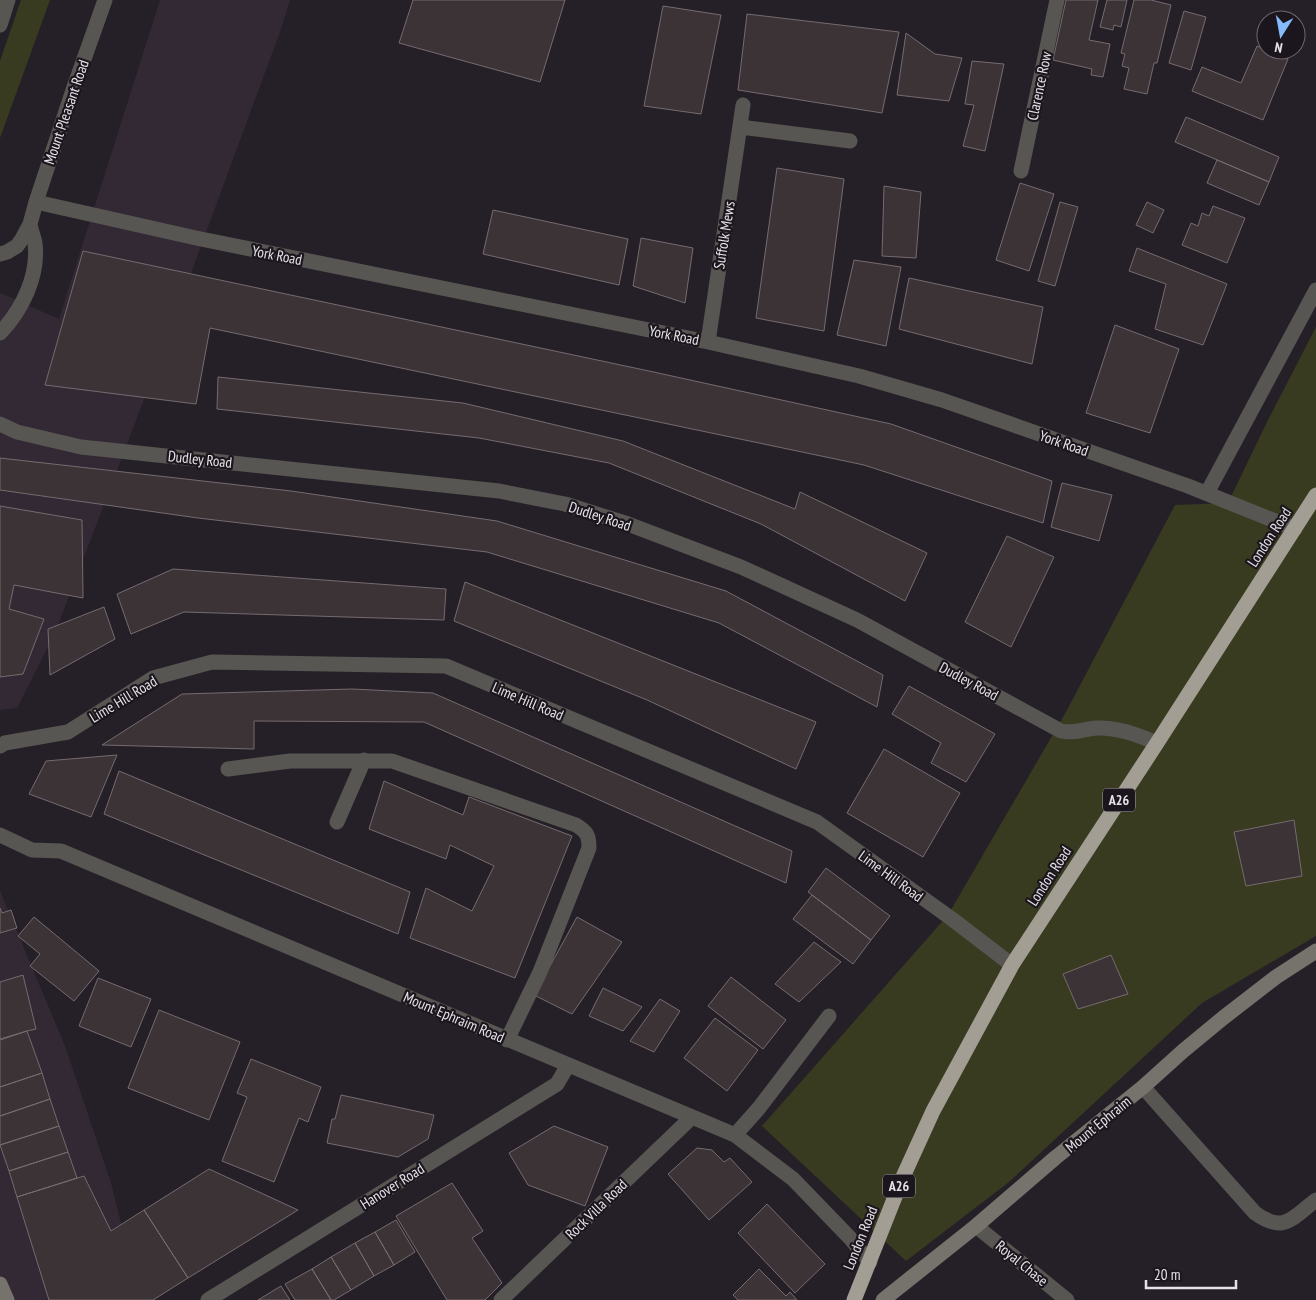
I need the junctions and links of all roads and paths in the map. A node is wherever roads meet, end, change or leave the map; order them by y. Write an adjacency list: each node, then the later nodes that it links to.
1 (8, 0): 4 (street)
2 (105, 0): 9 (street, Mount Pleasant Road)
3 (1057, 0): 8 (street, Clarence Row)
4 (0, 25)
5 (743, 105): 6 (street, Suffolk Mews)
6 (740, 127): 7 (street); 14 (street, Suffolk Mews)
7 (850, 141)
8 (1021, 171)
9 (36, 202): 10 (street, Mount Pleasant Road); 14 (street, York Road)
10 (30, 224): 11 (street, Mount Pleasant Road); 13 (street, Mount Pleasant Road)
11 (0, 254)
12 (1316, 290): 16 (street)
13 (0, 333)
14 (708, 342): 16 (street, York Road)
15 (0, 424): 19 (street, Dudley Road)
16 (1207, 494): 18 (street, York Road)
17 (1316, 495): 18 (highway, London Road / A26)
18 (1295, 529): 19 (highway, London Road / A26)
19 (1157, 743): 26 (highway, London Road / A26)
20 (0, 746): 26 (street, Lime Hill Road)
21 (364, 760): 22 (street); 23 (street); 28 (street)
22 (228, 769)
23 (337, 822)
24 (0, 835): 28 (street, Mount Ephraim Road)
25 (1316, 951): 30 (street, Mount Ephraim)
26 (1012, 965): 35 (highway, London Road / A26)
27 (829, 1016): 32 (street)
28 (507, 1040): 29 (street, Mount Ephraim Road)
29 (568, 1065): 31 (street, Mount Ephraim Road); 38 (street, Hanover Road)
30 (1143, 1087): 33 (street); 34 (street, Mount Ephraim)
31 (692, 1117): 32 (street, Mount Ephraim Road); 39 (street, Rock Villa Road)
32 (735, 1135): 35 (street, Mount Ephraim Road)
33 (1316, 1200)
34 (976, 1226): 41 (street, Mount Ephraim); 42 (street, Royal Chase)
35 (870, 1262): 40 (highway, London Road / A26)
36 (0, 1284): 37 (street)
37 (7, 1300)
38 (208, 1300)
39 (501, 1300)
40 (854, 1300)
41 (882, 1300)
42 (1067, 1300)

